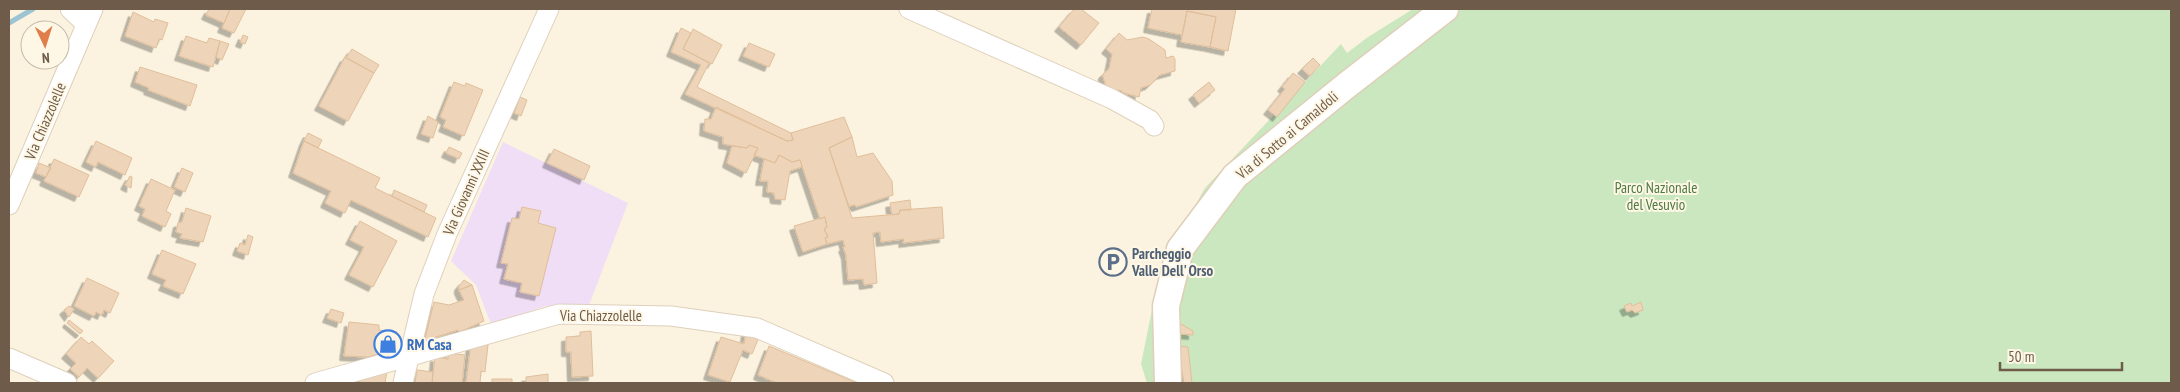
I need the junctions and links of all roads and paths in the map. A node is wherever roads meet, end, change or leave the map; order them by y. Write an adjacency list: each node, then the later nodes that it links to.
1 (70, 9): 5 (street)
2 (549, 9): 8 (street, Via Giovanni XXIII)
3 (909, 9): 6 (street)
4 (1445, 9): 14 (street, Via di Sotto ai Camaldoli)
5 (90, 17): 7 (street, Via Chiazzolelle)
6 (1154, 126)
7 (9, 205)
8 (408, 357): 11 (street, Via Chiazzolelle); 12 (street, Via Giovanni XXIII); 13 (street, Via Chiazzolelle)
9 (9, 358): 10 (street)
10 (67, 383)
11 (315, 383)
12 (403, 383)
13 (884, 383)
14 (1168, 383)

